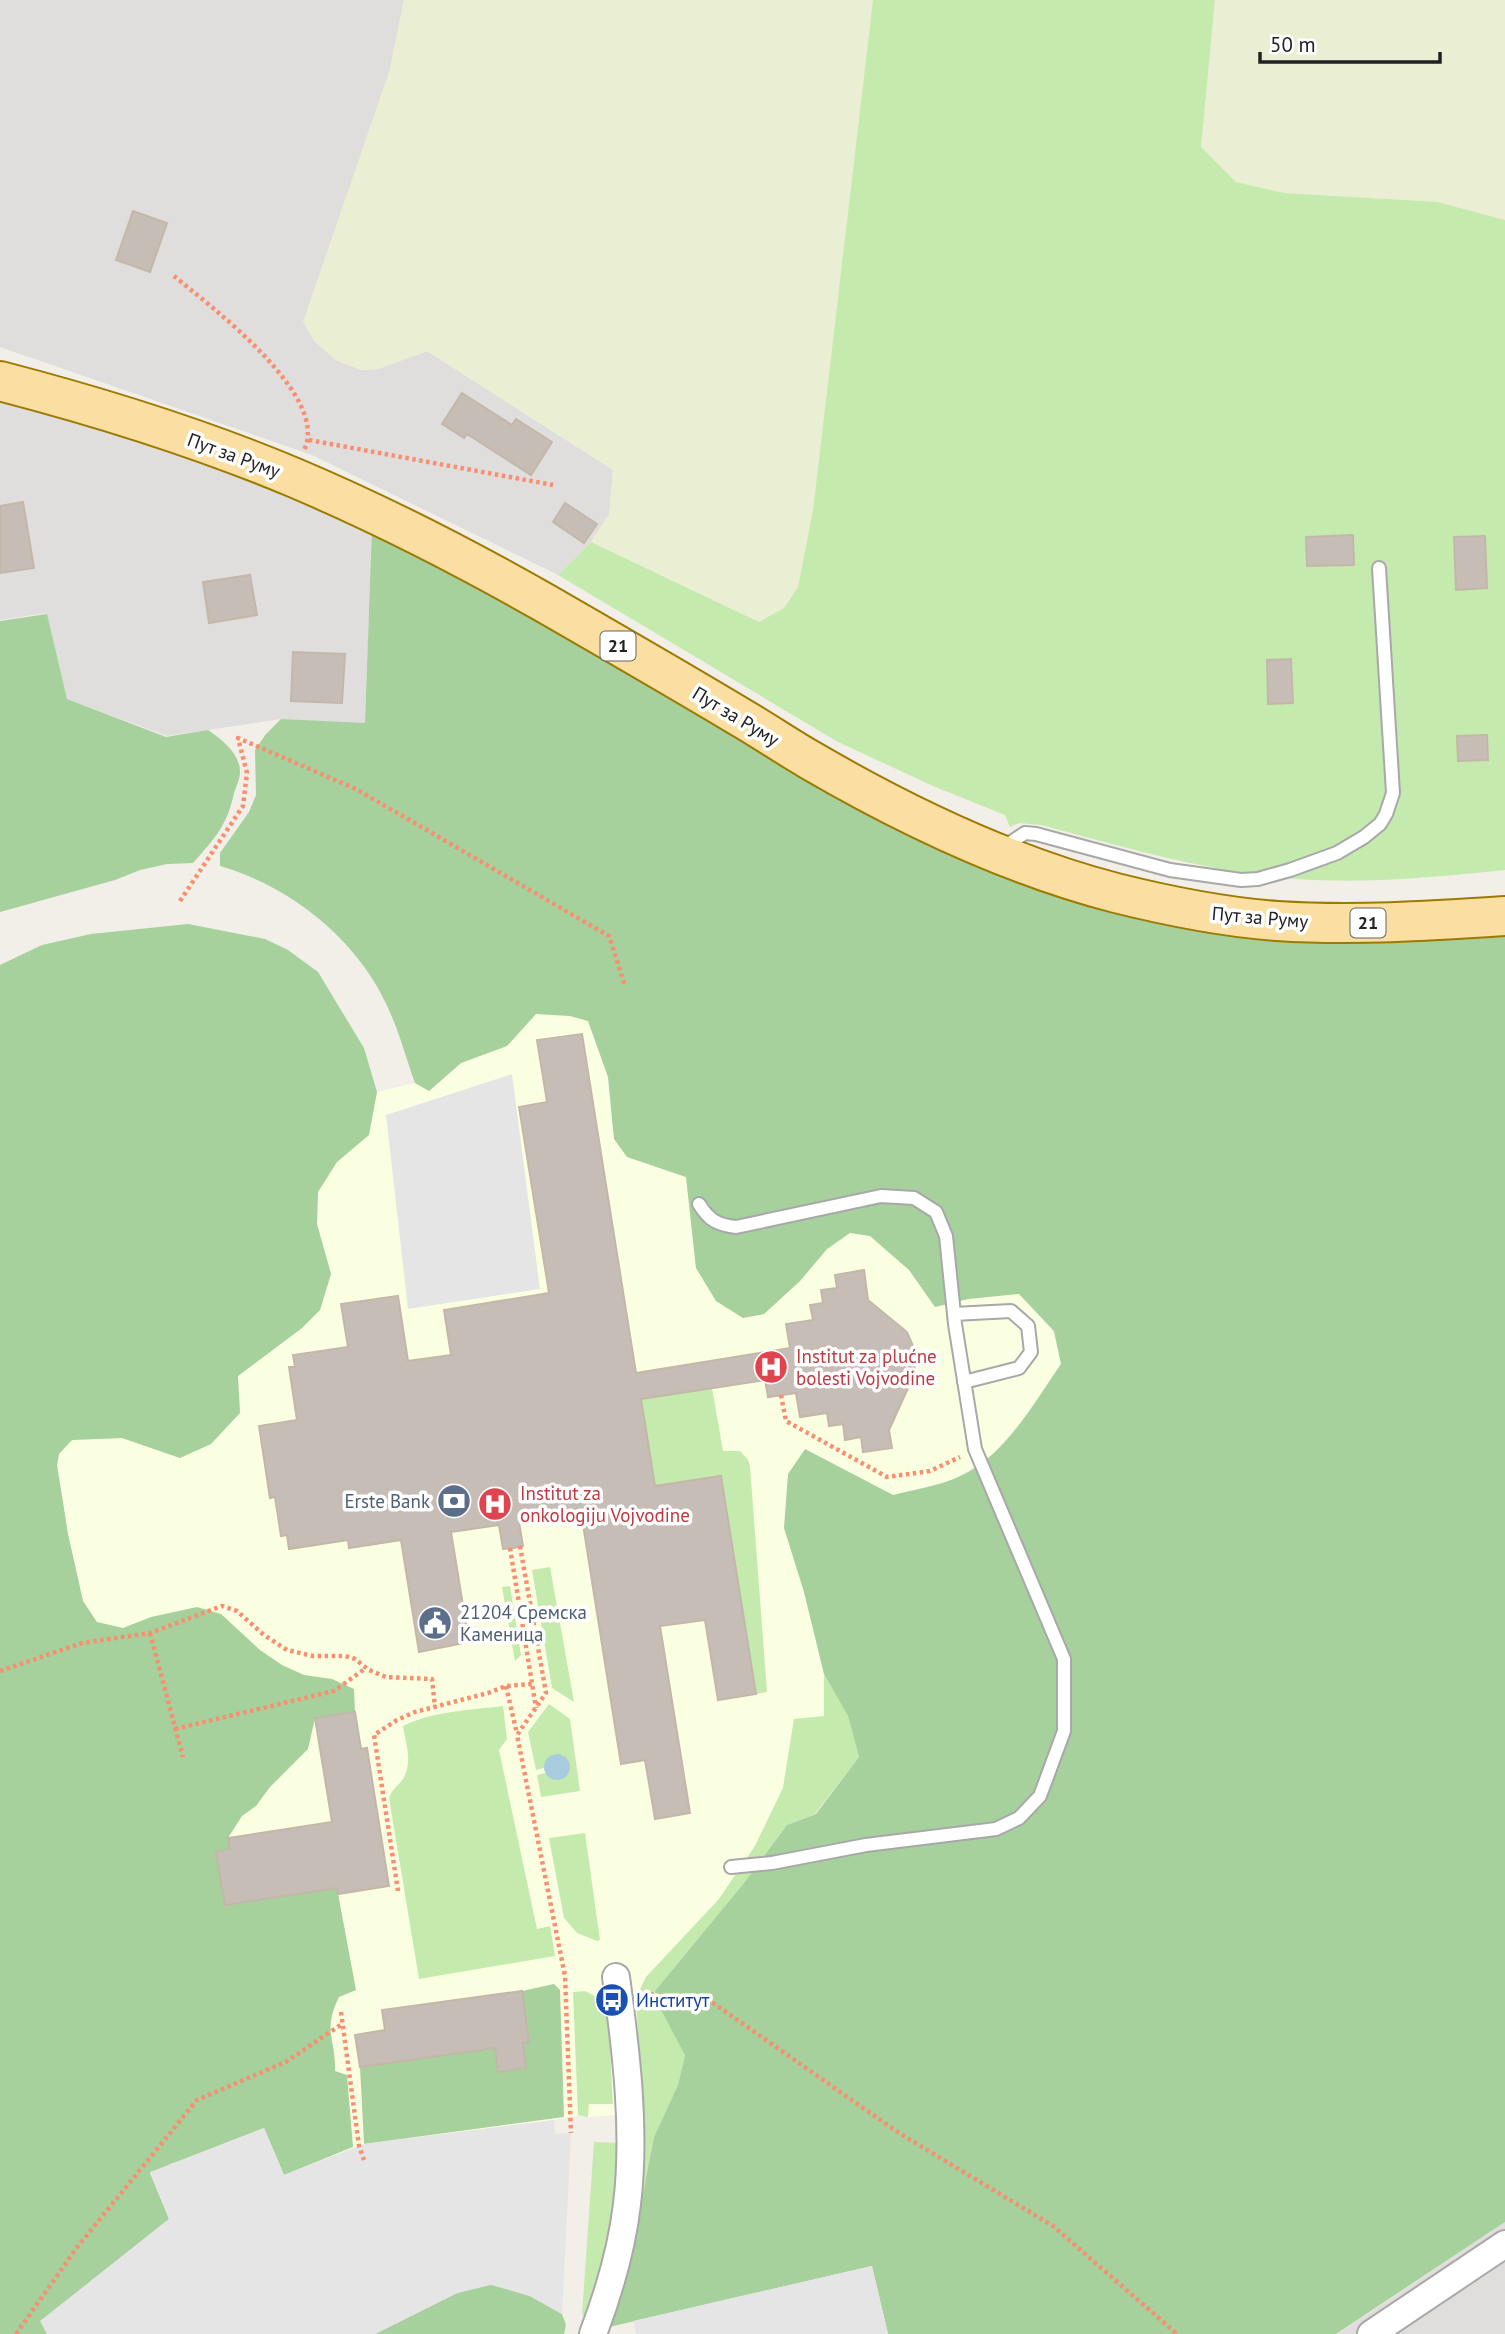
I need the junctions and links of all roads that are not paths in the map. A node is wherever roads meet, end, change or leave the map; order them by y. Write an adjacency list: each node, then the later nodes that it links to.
1 (0, 381): 3 (main road, Пут за Руму / 21)
2 (1379, 568): 3 (lane)
3 (995, 853): 4 (main road, Пут за Руму / 21)
4 (1505, 916)
5 (699, 1204): 6 (lane)
6 (954, 1314): 7 (lane); 7 (lane)
7 (964, 1382): 8 (lane)
8 (731, 1867)
9 (617, 1984): 11 (street)
10 (1505, 2244): 12 (street)
11 (593, 2334)
12 (1371, 2334)

